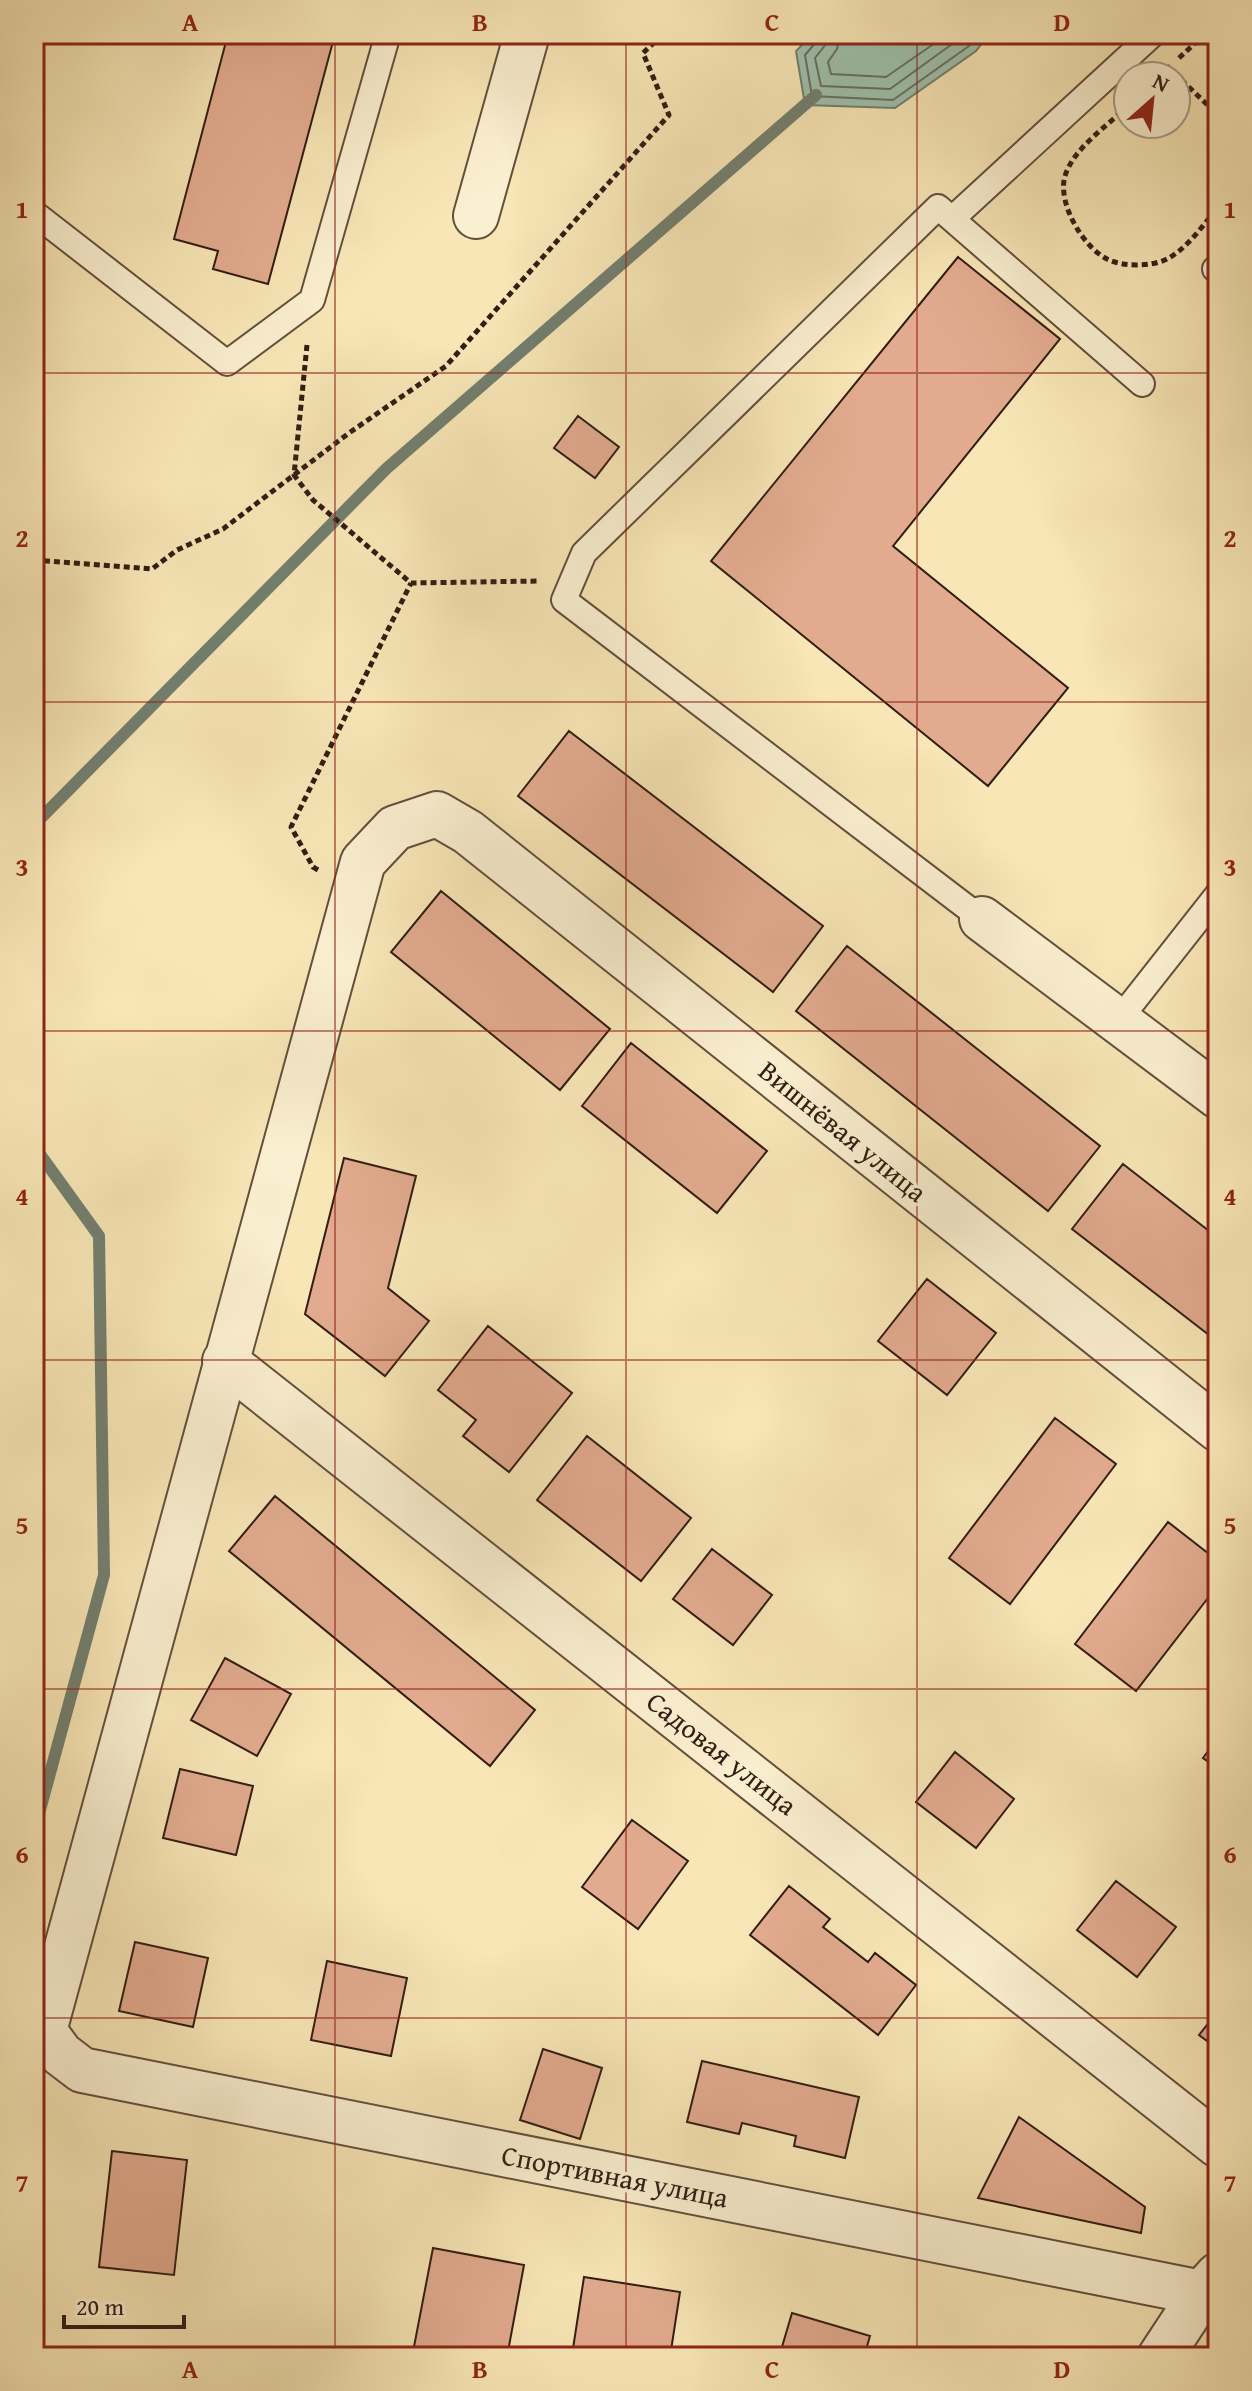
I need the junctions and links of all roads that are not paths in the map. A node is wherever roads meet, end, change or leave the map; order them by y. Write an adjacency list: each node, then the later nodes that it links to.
1 (388, 34): 4 (lane)
2 (527, 34): 5 (street)
3 (1148, 39): 6 (lane)
4 (34, 213)
5 (476, 216)
6 (952, 219): 7 (lane); 9 (lane)
7 (1142, 384)
8 (1218, 894): 10 (lane)
9 (982, 919): 10 (street)
10 (1118, 1021): 11 (street)
11 (1218, 1096)
12 (225, 1361): 13 (street, Вишнёвая улица); 14 (street, Вишнёвая улица); 15 (street, Садовая улица)
13 (1218, 1429)
14 (44, 2031): 16 (street, Спортивная улица)
15 (1218, 2145)
16 (1210, 2284): 17 (street)
17 (1160, 2357)

